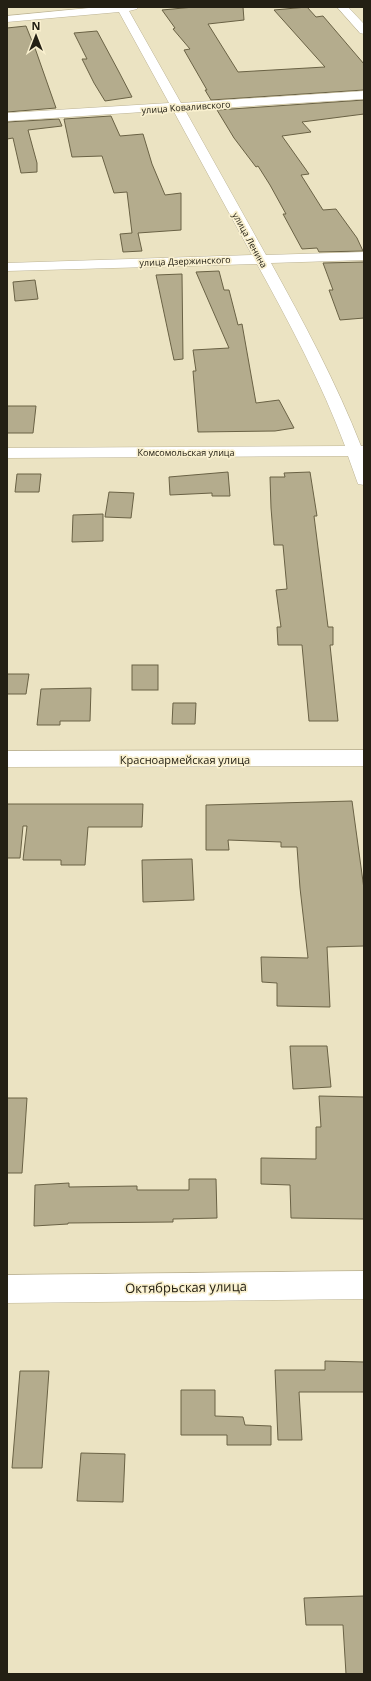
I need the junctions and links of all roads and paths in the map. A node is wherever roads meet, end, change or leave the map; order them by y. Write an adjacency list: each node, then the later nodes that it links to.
1 (126, 7): 3 (street); 6 (street, улица Ленина)
2 (342, 7): 4 (street)
3 (7, 19)
4 (364, 31)
5 (364, 95): 6 (street, улица Коваливского)
6 (176, 108): 7 (street, улица Коваливского); 9 (street, улица Ленина)
7 (7, 117)
8 (364, 256): 9 (street, улица Дзержинского)
9 (261, 259): 10 (street, улица Дзержинского); 11 (street, улица Ленина)
10 (7, 267)
11 (360, 451): 12 (street, Комсомольская улица); 13 (street, улица Ленина)
12 (7, 453)
13 (364, 480)
14 (364, 758): 15 (street, Красноармейская улица)
15 (7, 760)
16 (364, 1285): 17 (street, Октябрьская улица)
17 (7, 1289)

